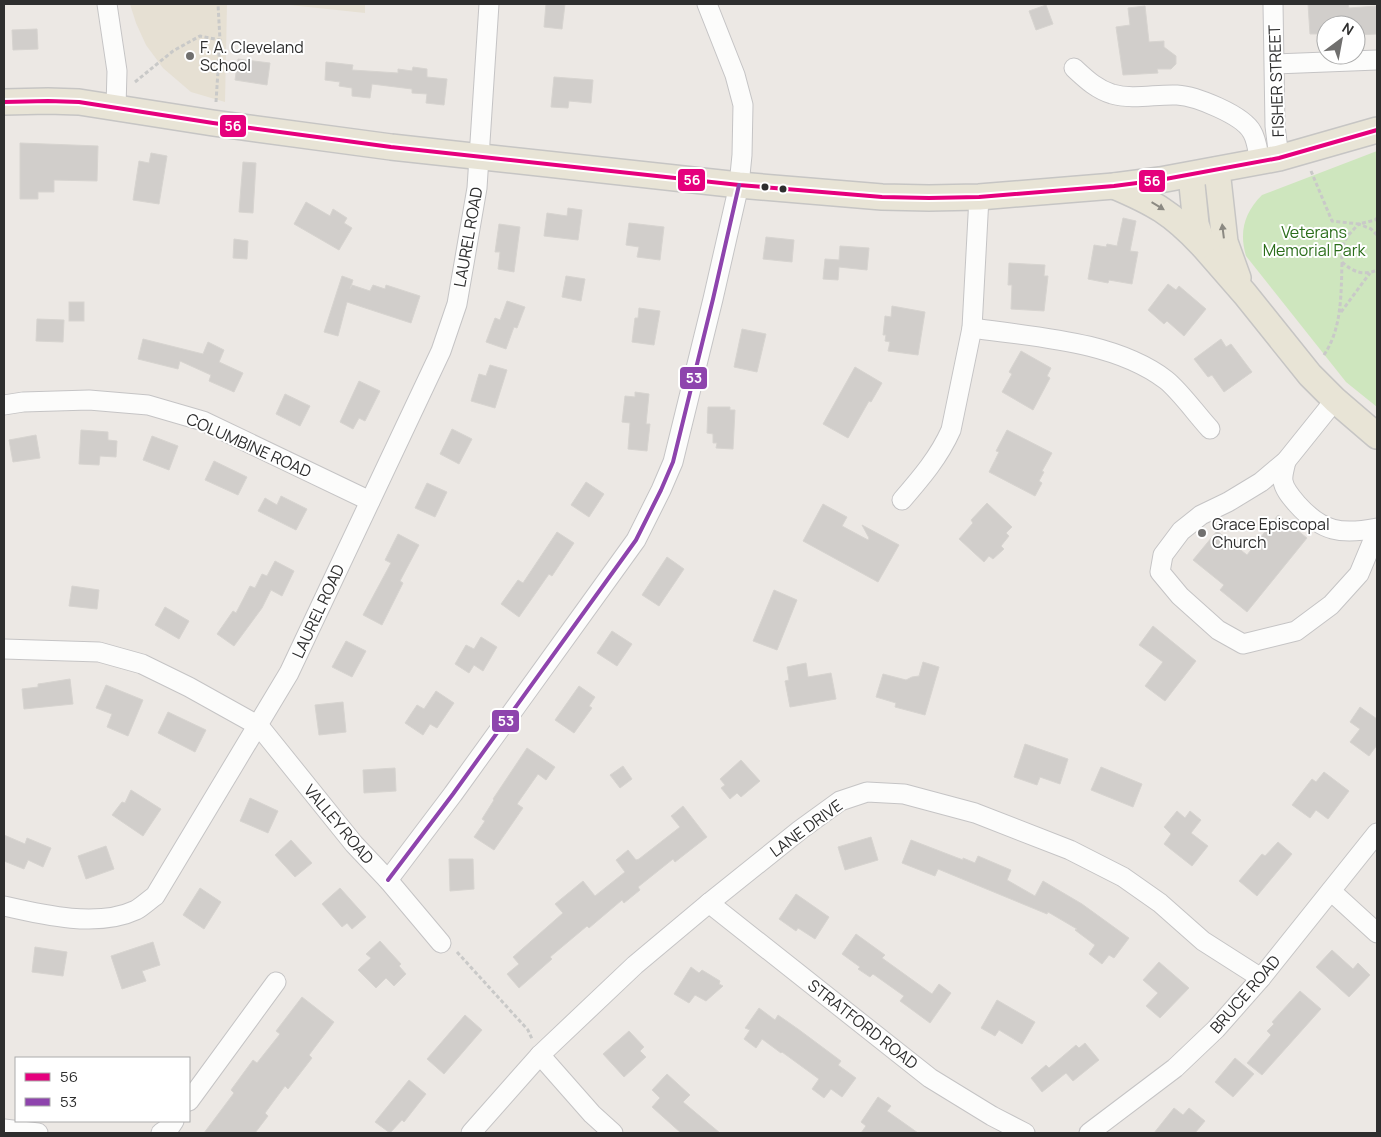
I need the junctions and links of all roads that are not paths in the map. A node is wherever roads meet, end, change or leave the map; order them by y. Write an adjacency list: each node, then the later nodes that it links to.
1 (107, 4): 9 (street)
2 (489, 4): 11 (street, LAUREL ROAD)
3 (706, 4): 15 (street)
4 (1273, 4): 6 (street, FISHER STREET)
5 (1377, 60): 6 (street)
6 (1275, 64): 12 (street, FISHER STREET)
7 (1074, 68): 12 (street)
8 (4, 102): 9 (main road)
9 (116, 108): 11 (main road)
10 (1377, 130): 12 (main road)
11 (480, 156): 15 (main road); 27 (street, LAUREL ROAD)
12 (1269, 160): 13 (main road)
13 (1217, 170): 14 (main road); 19 (main road, one-way to 13)
14 (1191, 175): 16 (main road); 18 (main road)
15 (739, 185): 17 (main road); 32 (street)
16 (1114, 186): 17 (main road); 18 (main road, one-way to 18)
17 (979, 197): 20 (street)
18 (1204, 247): 19 (main road)
19 (1244, 294): 21 (main road)
20 (972, 328): 23 (street); 26 (street)
21 (1335, 400): 24 (main road); 25 (street)
22 (4, 405): 27 (street, COLUMBINE ROAD)
23 (1210, 429)
24 (1377, 436)
25 (1286, 461): 28 (street); 28 (street)
26 (902, 500)
27 (370, 501): 30 (street, LAUREL ROAD)
28 (1377, 530)
29 (4, 649): 30 (street)
30 (259, 726): 32 (street, VALLEY ROAD); 35 (street, LAUREL ROAD)
31 (1377, 833): 33 (street, BRUCE ROAD)
32 (388, 880): 37 (street, VALLEY ROAD)
33 (1331, 891): 36 (street); 38 (street, BRUCE ROAD)
34 (709, 903): 38 (street, LANE DRIVE); 40 (street, LANE DRIVE); 48 (street, STRATFORD ROAD)
35 (4, 906)
36 (1377, 933)
37 (441, 943)
38 (1261, 978): 49 (street, BRUCE ROAD)
39 (276, 982): 41 (street)
40 (540, 1055): 46 (street, LANE DRIVE); 47 (street)
41 (190, 1100)
42 (173, 1122): 45 (street)
43 (4, 1129): 44 (street)
44 (38, 1133)
45 (161, 1133)
46 (470, 1133)
47 (613, 1133)
48 (1025, 1133)
49 (1089, 1133)

